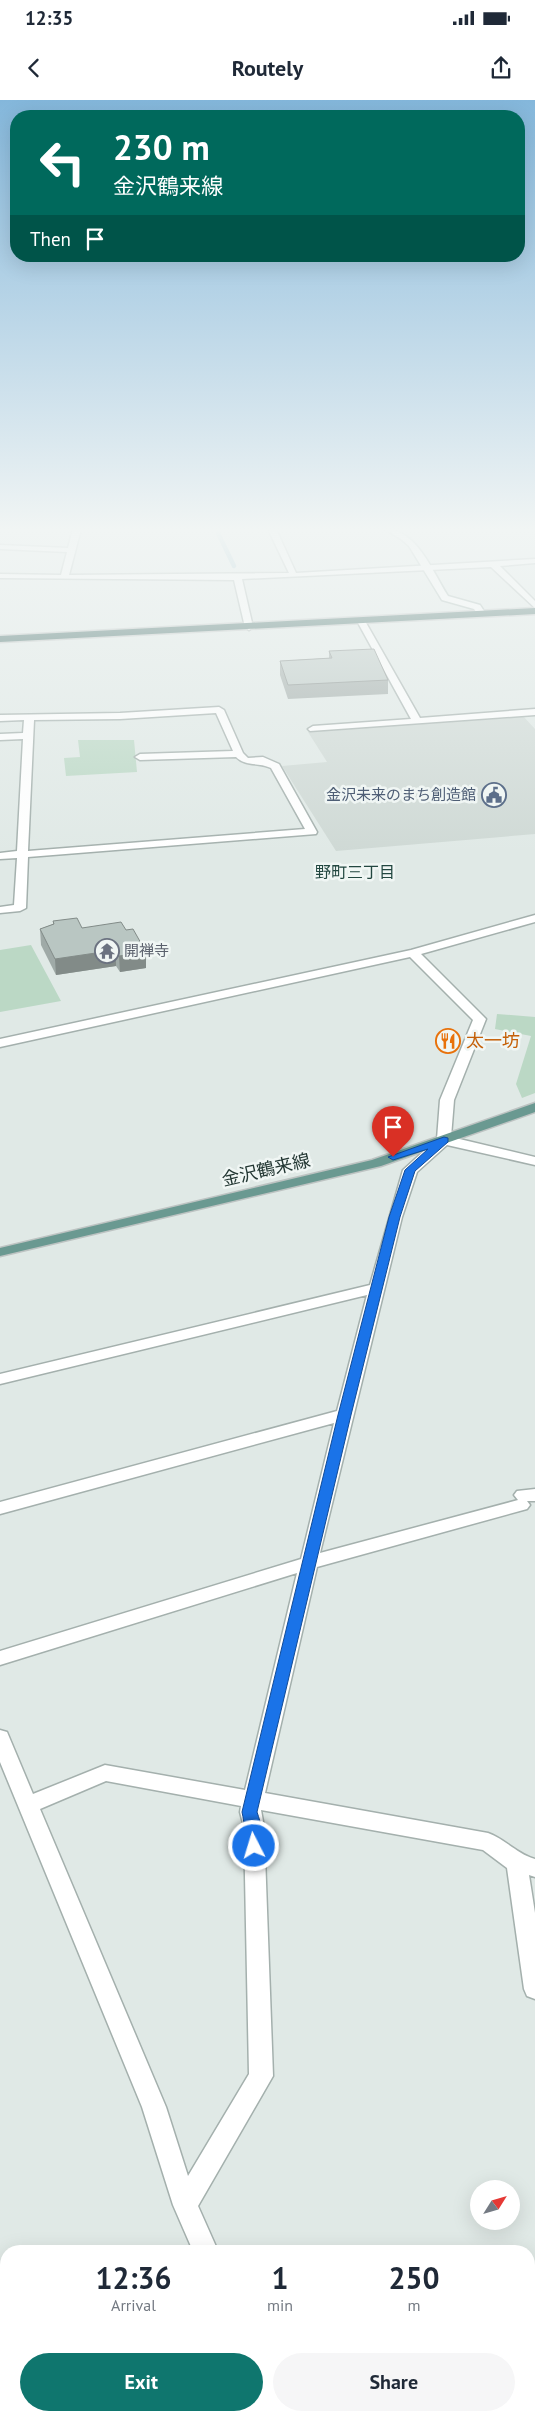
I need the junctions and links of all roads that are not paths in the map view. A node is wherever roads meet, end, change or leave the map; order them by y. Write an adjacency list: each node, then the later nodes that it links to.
1 (35, 637): 3 (highway)
2 (370, 637): 7 (street)
3 (0, 639)
4 (535, 712): 7 (street)
5 (0, 718): 6 (street)
6 (29, 718): 9 (street); 11 (street)
7 (416, 720): 8 (street)
8 (313, 729)
9 (27, 736): 10 (street); 13 (street)
10 (0, 737)
11 (239, 754): 12 (street); 13 (street)
12 (140, 757)
13 (23, 855): 14 (street); 15 (street)
14 (0, 856)
15 (0, 910)
16 (535, 918): 17 (street)
17 (413, 953): 18 (street); 20 (street)
18 (0, 1042)
19 (535, 1107): 20 (main road, 金沢鶴来線)
20 (444, 1140): 21 (street); 22 (main road, 金沢鶴来線); 23 (street)
21 (535, 1161)
22 (0, 1252)
23 (377, 1288): 24 (street); 25 (street)
24 (0, 1379)
25 (344, 1415): 27 (street); 28 (street)
26 (526, 1498): 28 (street)
27 (0, 1508)
28 (309, 1564): 29 (street); 31 (street)
29 (0, 1658)
30 (0, 1738): 32 (street)
31 (252, 1800): 32 (street); 33 (street); 35 (street)
32 (28, 1805): 35 (street)
33 (526, 1866): 34 (street)
34 (535, 1989)
35 (185, 2205): 36 (street)
36 (203, 2245)

